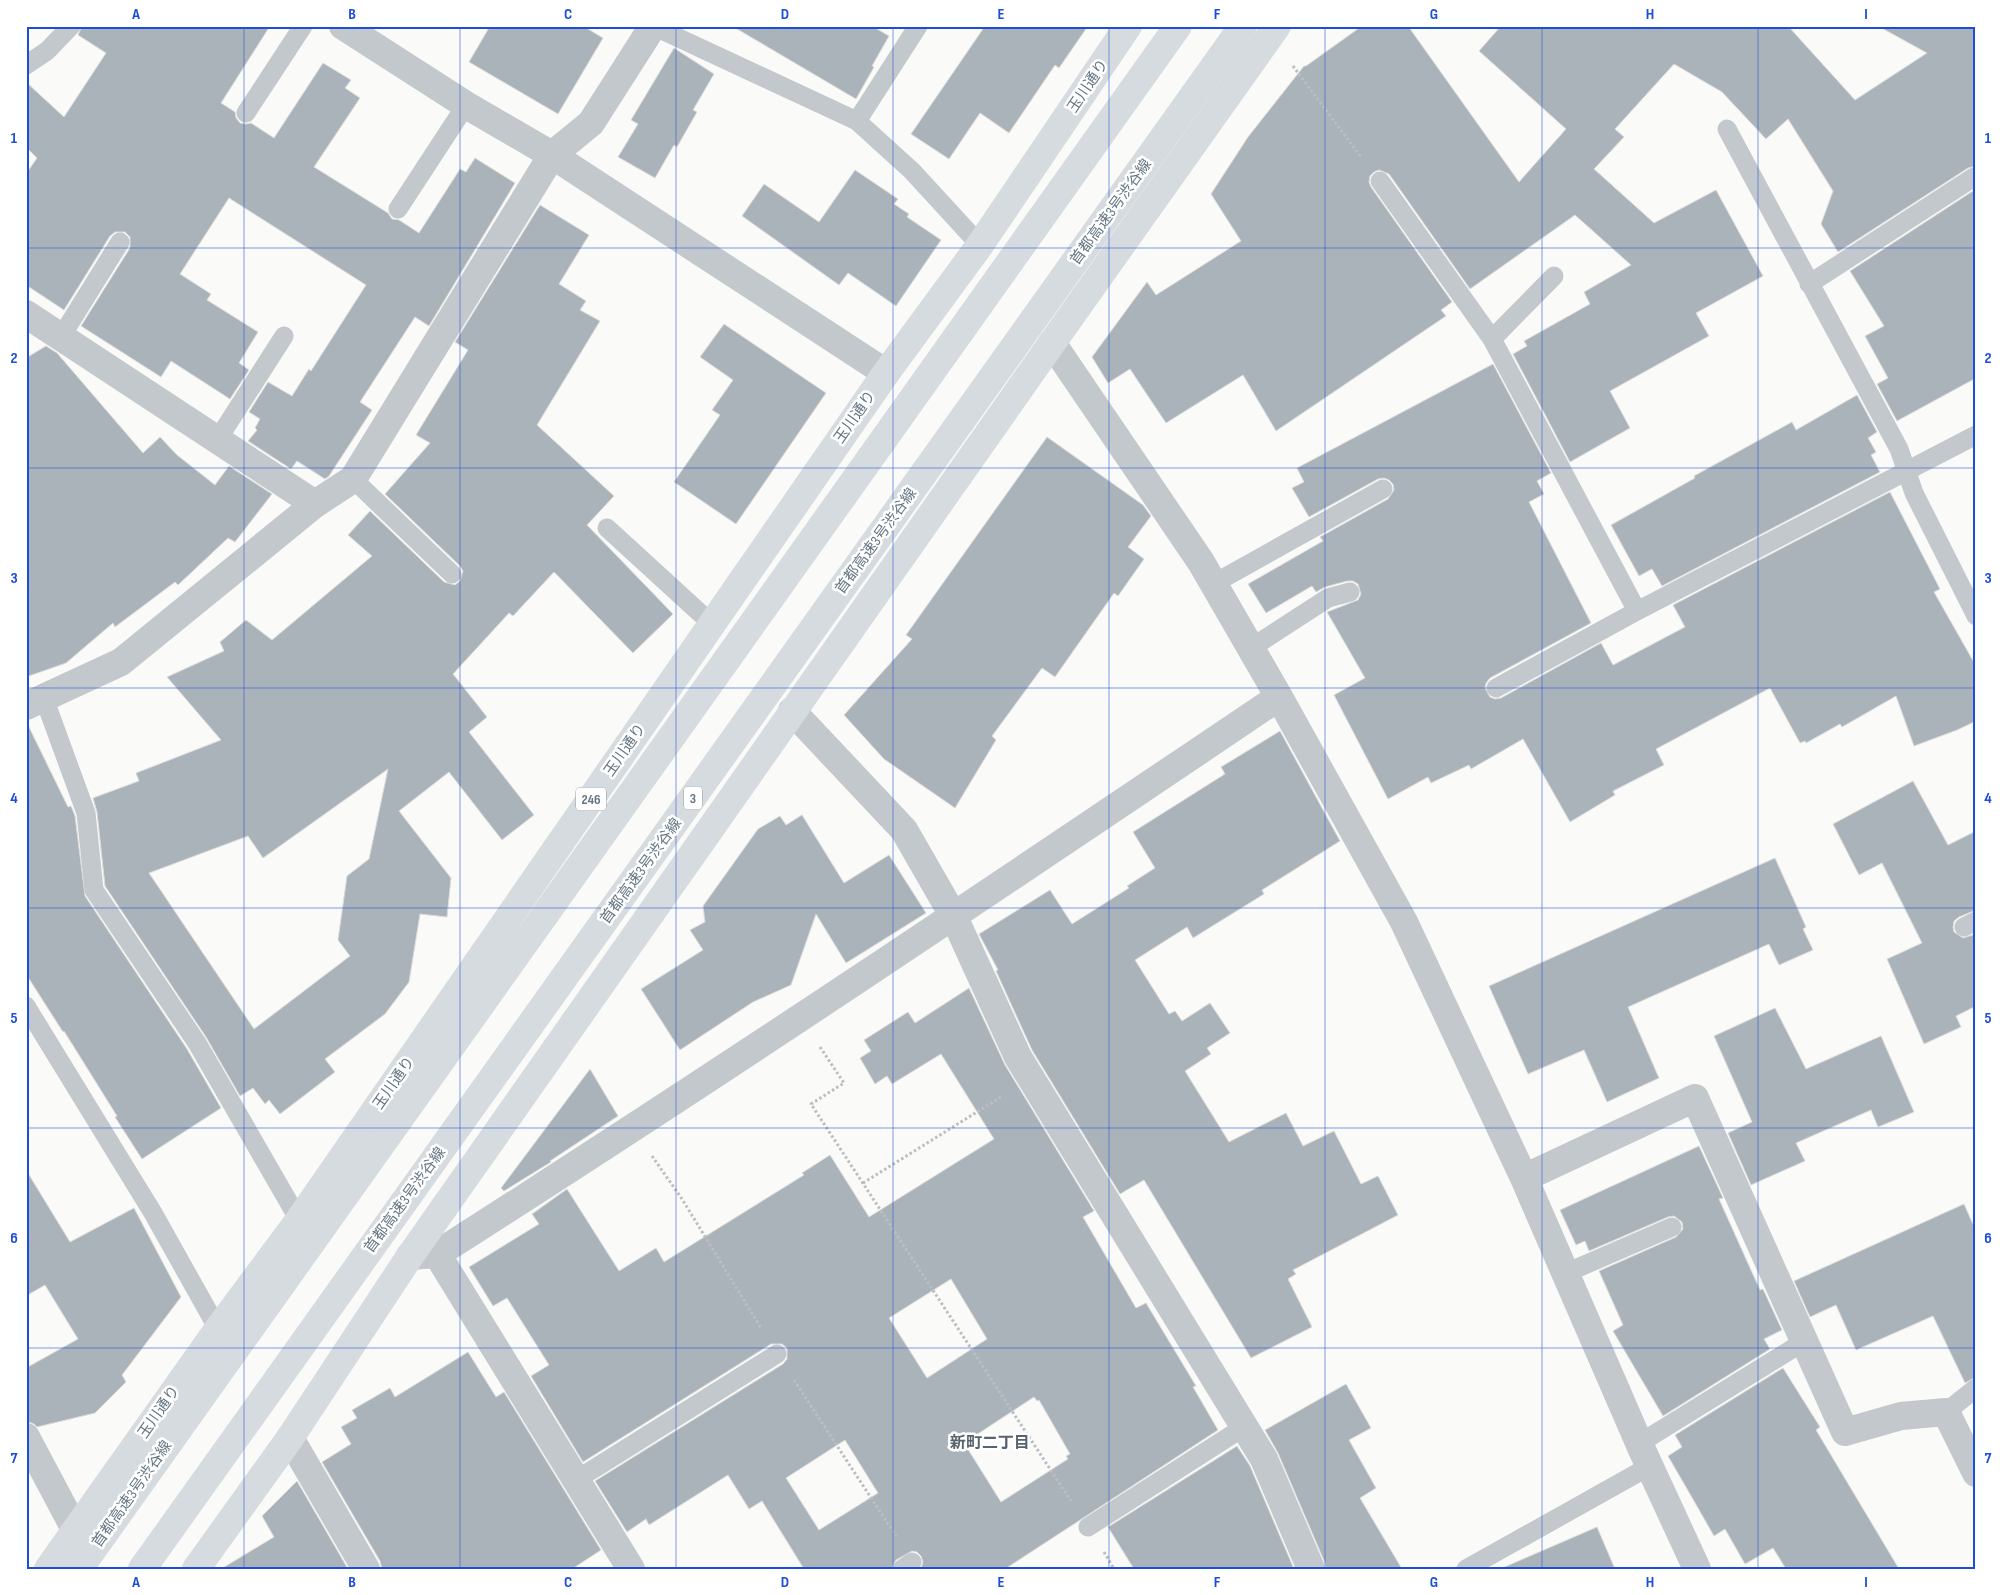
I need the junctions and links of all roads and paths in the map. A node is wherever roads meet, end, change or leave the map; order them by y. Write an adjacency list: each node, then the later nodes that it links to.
1 (71, 26): 10 (lane)
2 (302, 26): 12 (lane)
3 (343, 26): 11 (street)
4 (653, 26): 13 (lane); 15 (street)
5 (918, 26): 13 (lane)
6 (1128, 26): 20 (highway, 玉川通り / 246)
7 (1178, 26): 72 (highway, 首都高速3号渋谷線)
8 (1243, 26): 74 (highway, 首都高速3号渋谷線 / 3)
9 (1274, 31): 17 (path); 27 (highway)
10 (26, 64)
11 (466, 105): 15 (street); 18 (lane)
12 (246, 113)
13 (858, 120): 20 (lane)
14 (1727, 129): 22 (lane)
15 (552, 155): 28 (street); 32 (street)
16 (1974, 177): 22 (lane)
17 (1380, 181): 26 (lane)
18 (398, 209)
19 (120, 242): 25 (lane)
20 (980, 245): 28 (highway, 玉川通り / 246)
21 (1554, 276): 26 (lane)
22 (1809, 284): 31 (lane)
23 (26, 314): 25 (street)
24 (284, 336): 30 (lane)
25 (62, 337): 30 (street)
26 (1492, 339): 39 (lane)
27 (1052, 342): 37 (street); 46 (highway)
28 (886, 373): 41 (highway, 玉川通り / 246)
29 (1976, 435): 31 (lane)
30 (218, 439): 34 (street)
31 (1907, 471): 39 (lane); 40 (lane)
32 (353, 479): 34 (street); 36 (lane)
33 (1383, 489): 37 (lane)
34 (315, 504): 45 (street)
35 (607, 528): 41 (lane)
36 (452, 574)
37 (1213, 584): 42 (street)
38 (1350, 592): 42 (lane)
39 (1638, 612): 43 (lane)
40 (1976, 616)
41 (712, 624): 53 (highway, 玉川通り / 246)
42 (1250, 648): 44 (street)
43 (1496, 688)
44 (1279, 697): 47 (street); 51 (street)
45 (35, 702): 53 (lane)
46 (792, 711): 47 (street); 56 (highway)
47 (954, 917): 49 (street); 50 (street)
48 (26, 1006): 58 (lane)
49 (802, 1017): 52 (path); 55 (street)
50 (1031, 1078): 52 (path); 63 (street)
51 (1524, 1178): 57 (street); 59 (street)
52 (863, 1183): 69 (path)
53 (300, 1220): 58 (highway, 玉川通り / 246)
54 (1672, 1227): 57 (lane)
55 (437, 1254): 56 (street); 68 (street)
56 (410, 1256): 65 (highway)
57 (1566, 1273): 66 (street)
58 (218, 1329): 70 (highway, 玉川通り / 246)
59 (1805, 1341): 62 (street); 66 (lane)
60 (777, 1354): 68 (lane)
61 (1976, 1388): 62 (lane)
62 (1946, 1412): 67 (street)
63 (1244, 1427): 69 (lane); 79 (street)
64 (26, 1436): 70 (street)
65 (290, 1438): 75 (highway); 76 (street)
66 (1645, 1454): 80 (lane); 81 (street)
67 (1976, 1473)
68 (576, 1480): 77 (street)
69 (1088, 1527): 78 (path)
70 (76, 1530): 71 (highway, 玉川通り / 246); 73 (street)
71 (48, 1569)
72 (79, 1569)
73 (96, 1569)
74 (142, 1569)
75 (196, 1569)
76 (366, 1569)
77 (631, 1569)
78 (1114, 1569)
79 (1311, 1569)
80 (1466, 1569)
81 (1697, 1569)

